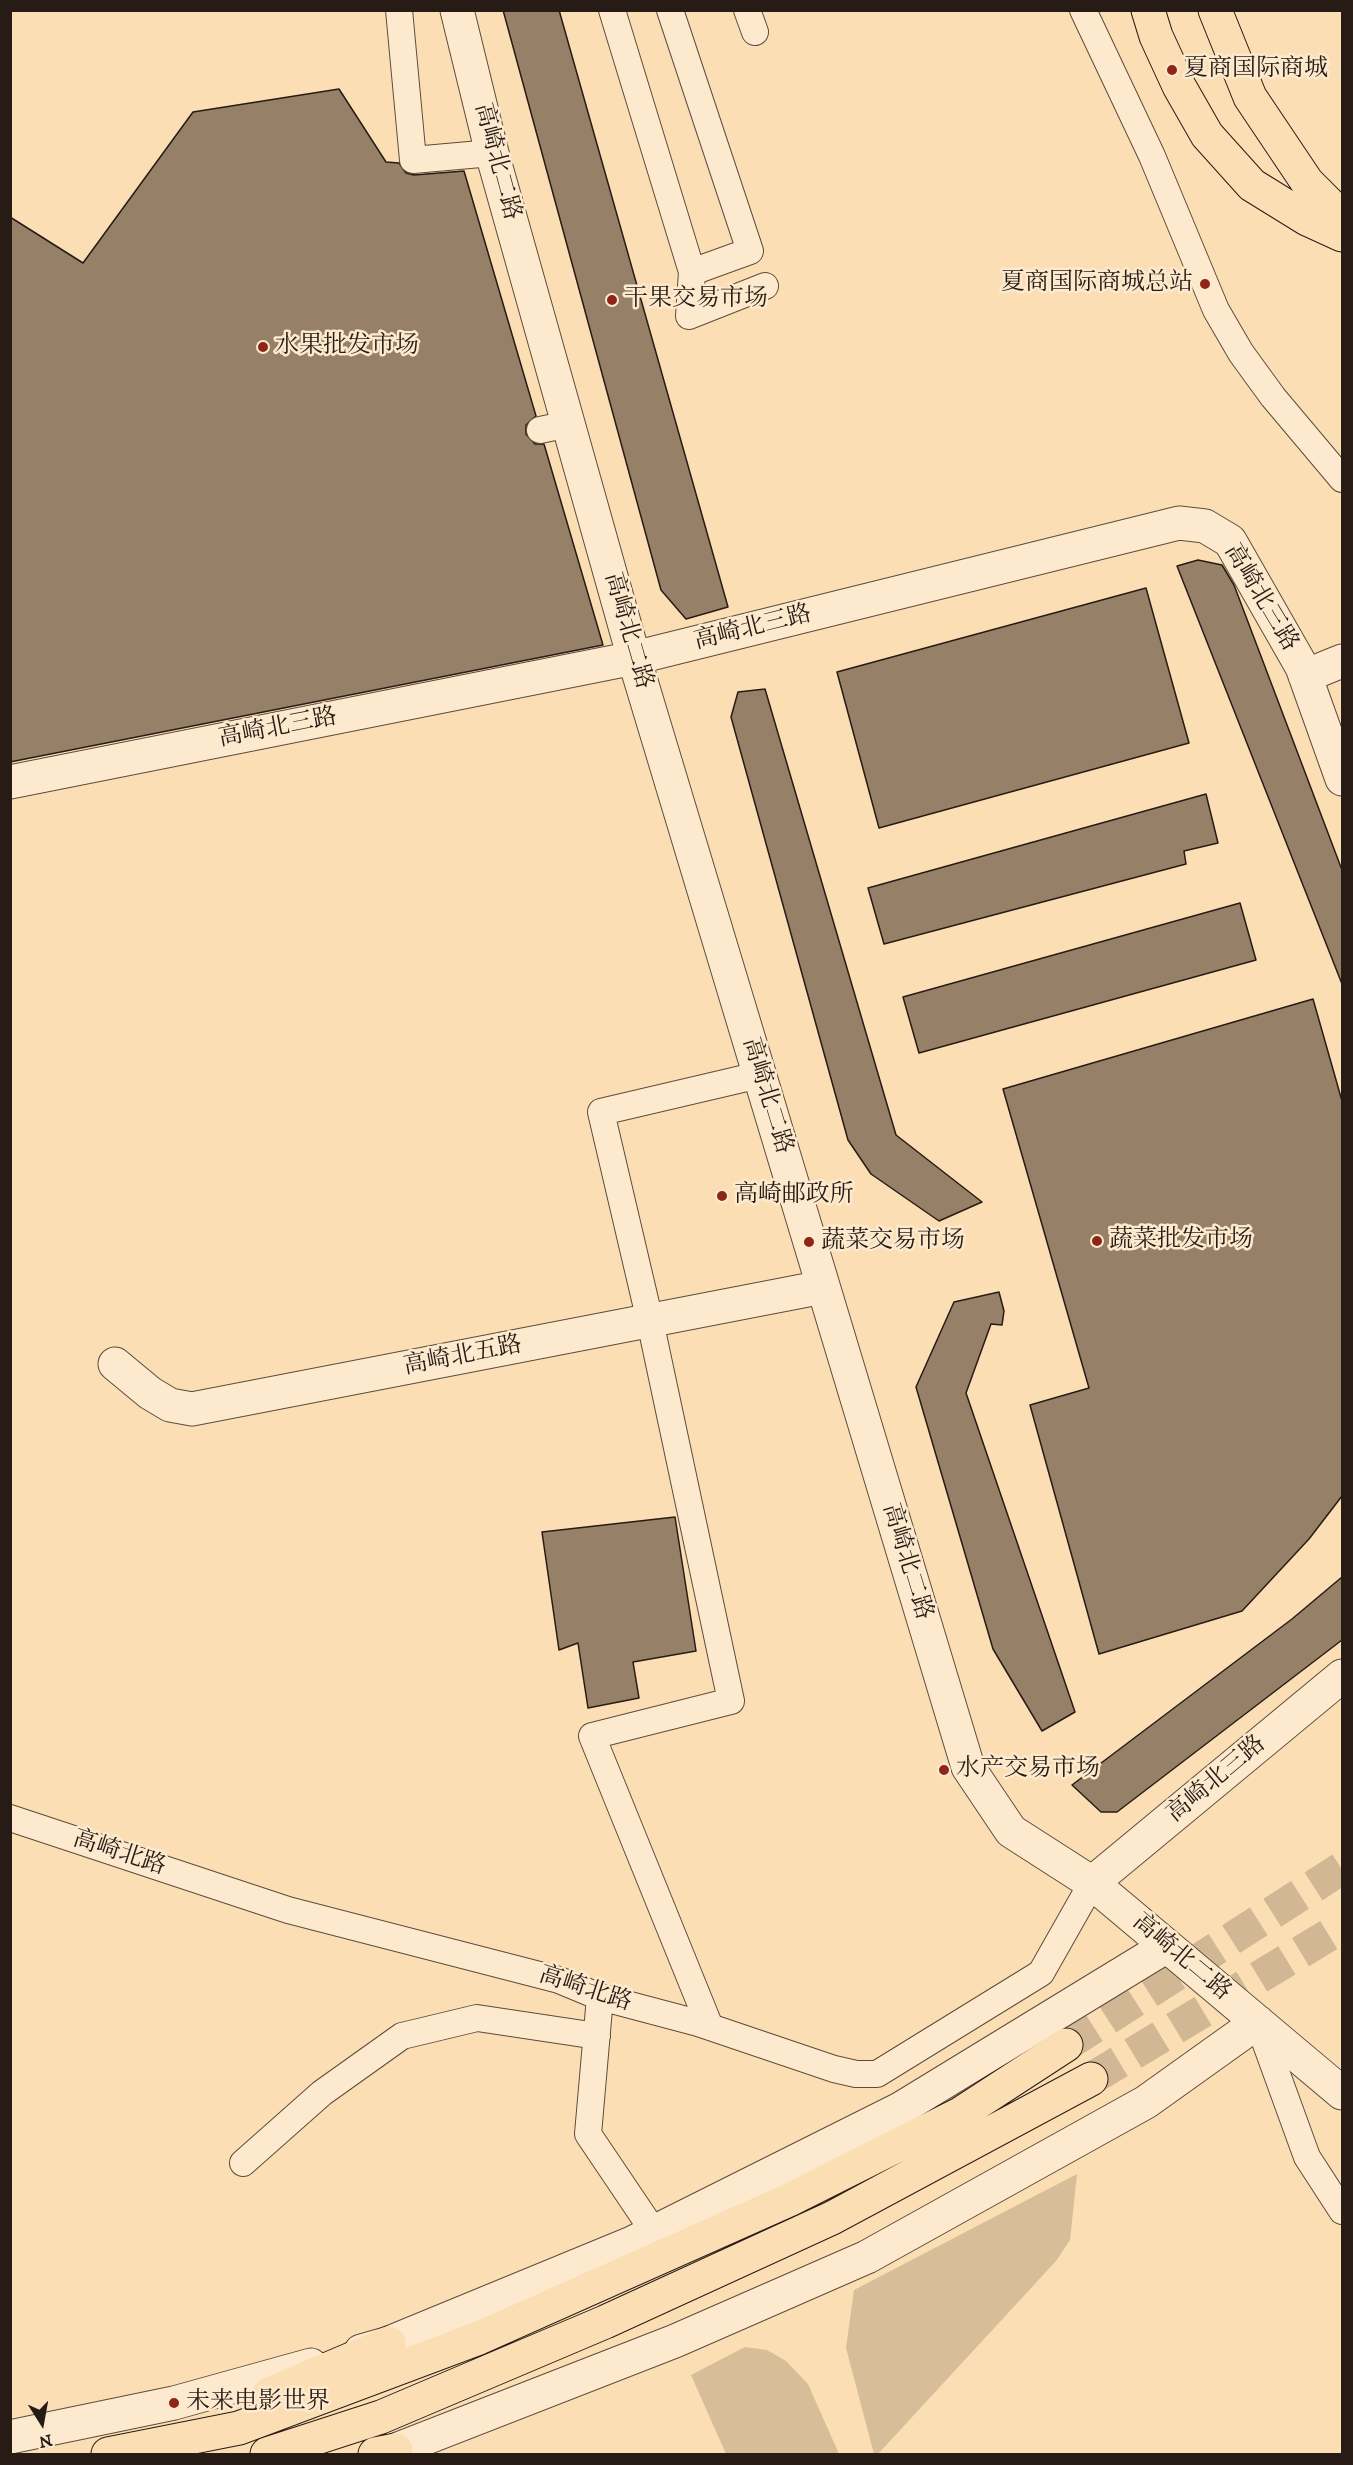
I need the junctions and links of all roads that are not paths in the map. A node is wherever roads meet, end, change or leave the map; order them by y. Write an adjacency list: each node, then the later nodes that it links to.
1 (399, 10): 8 (street)
2 (457, 10): 8 (street, 高崎北二路)
3 (612, 10): 13 (street)
4 (670, 10): 13 (street)
5 (1083, 10): 15 (street)
6 (1148, 10): 12 (main road)
7 (1215, 10): 9 (main road)
8 (492, 153): 16 (street, 高崎北二路)
9 (1307, 182): 10 (main road); 11 (main road)
10 (1342, 196)
11 (1342, 217)
12 (1342, 235)
13 (692, 272): 14 (street)
14 (765, 286)
15 (1342, 478)
16 (634, 658): 18 (street, 高崎北三路); 20 (street, 高崎北三路); 21 (street, 高崎北二路)
17 (1342, 661): 18 (street)
18 (1305, 676): 19 (street, 高崎北三路)
19 (1342, 779)
20 (10, 783)
21 (759, 1075): 22 (street, 高崎北二路); 23 (street)
22 (823, 1287): 23 (street, 高崎北五路); 27 (street, 高崎北二路)
23 (650, 1321): 24 (street, 高崎北五路); 31 (street)
24 (115, 1364)
25 (1342, 1676): 27 (street, 高崎北三路)
26 (10, 1818): 29 (street, 高崎北路)
27 (1092, 1883): 28 (street, 高崎北二路); 31 (street, 高崎北路)
28 (1167, 1946): 30 (street, 高崎北二路); 38 (street)
29 (600, 1997): 31 (street, 高崎北路); 32 (street)
30 (1258, 2022): 35 (street, 高崎北二路); 37 (street); 42 (street)
31 (710, 2027)
32 (597, 2036): 36 (street); 38 (street)
33 (1066, 2044): 41 (main road)
34 (1091, 2079): 43 (main road)
35 (1342, 2093)
36 (243, 2163)
37 (1342, 2211)
38 (654, 2232): 39 (street)
39 (388, 2343): 40 (street); 41 (main road)
40 (10, 2437)
41 (119, 2452)
42 (388, 2453)
43 (267, 2454)

